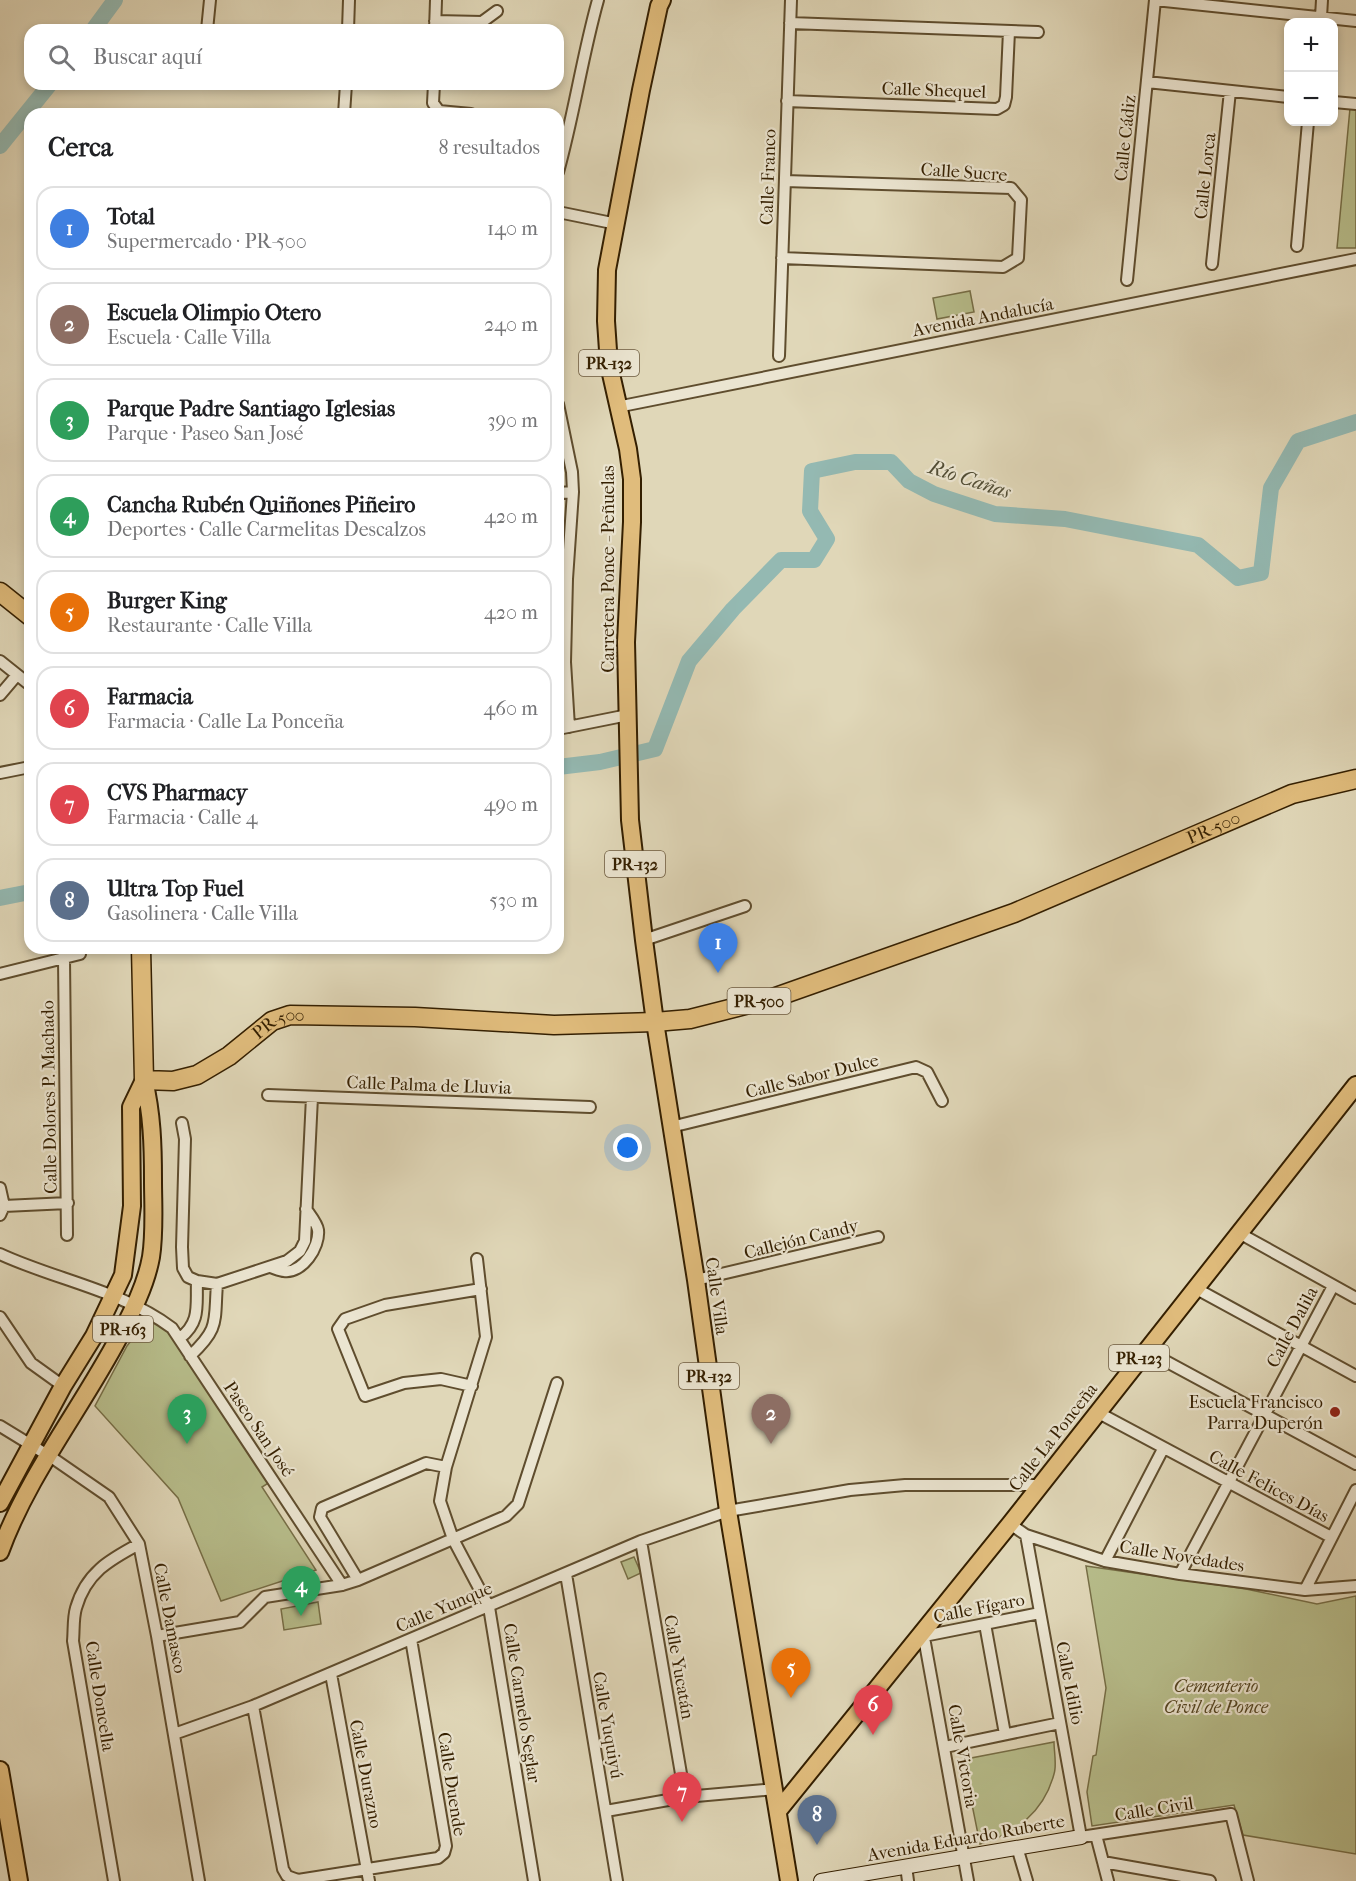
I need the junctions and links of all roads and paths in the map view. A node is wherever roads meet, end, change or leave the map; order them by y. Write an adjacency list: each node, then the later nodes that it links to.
1 (210, 0): 14 (street)
2 (350, 0): 15 (street)
3 (436, 0): 16 (street)
4 (598, 0): 31 (street)
5 (662, 0): 36 (main road, Carretera Ponce - Peñuelas / PR-132)
6 (791, 0): 13 (street, Calle Franco)
7 (1155, 0): 9 (street); 20 (street, Calle Cádiz)
8 (1322, 0): 11 (street)
9 (1239, 4): 11 (street)
10 (497, 11): 17 (street)
11 (1321, 17): 12 (street)
12 (1356, 21)
13 (790, 23): 18 (street); 25 (street, Calle Franco)
14 (208, 24)
15 (348, 24)
16 (435, 24)
17 (458, 24)
18 (1009, 31): 19 (street); 25 (street, Calle Shequel)
19 (1038, 32)
20 (1148, 82): 23 (street); 41 (street, Calle Cádiz)
21 (346, 90): 28 (street)
22 (433, 90): 29 (street)
23 (1230, 90): 24 (street); 40 (street, Calle Lorca)
24 (1284, 97)
25 (787, 101): 34 (street, Calle Franco)
26 (1338, 102): 27 (street)
27 (1356, 104)
28 (344, 108)
29 (432, 108)
30 (564, 125): 31 (street)
31 (571, 126): 33 (street)
32 (1308, 126): 37 (street)
33 (564, 151)
34 (785, 181): 38 (street, Calle Franco); 38 (street, Calle Sucre)
35 (564, 213): 36 (street)
36 (617, 224): 43 (main road, Carretera Ponce - Peñuelas / PR-132)
37 (1297, 246)
38 (782, 258): 42 (street, Calle Franco)
39 (1356, 259): 43 (street, Avenida Andalucía)
40 (1212, 264)
41 (1127, 280)
42 (779, 356)
43 (617, 407): 56 (main road, Carretera Ponce - Peñuelas / PR-132)
44 (564, 433): 45 (street)
45 (573, 492): 46 (street); 47 (street)
46 (564, 493)
47 (564, 570)
48 (0, 592): 49 (highway)
49 (24, 611)
50 (564, 620): 55 (street)
51 (0, 661): 52 (street)
52 (17, 675): 53 (street); 54 (street)
53 (24, 680)
54 (0, 695)
55 (564, 695)
56 (628, 722): 57 (street); 61 (main road, Carretera Ponce - Peñuelas / PR-132)
57 (564, 728)
58 (24, 768): 59 (street)
59 (0, 773)
60 (1356, 779): 68 (highway, PR-500 / PR-500)
61 (629, 787): 63 (main road, Calle Villa / PR-132)
62 (745, 906): 63 (street)
63 (644, 940): 68 (main road, Calle Villa / PR-132)
64 (80, 954): 66 (street)
65 (141, 954): 69 (highway, PR-163)
66 (64, 959): 67 (street); 78 (street, Calle Dolores P. Machado)
67 (0, 974)
68 (655, 1022): 69 (highway, PR-500 / PR-500); 76 (main road, Calle Villa / PR-132)
69 (144, 1080): 92 (main road, PR-163); 92 (main road, PR-163)
70 (1356, 1084): 80 (main road, Calle La Ponceña / PR-123)
71 (268, 1095): 72 (street, Calle Palma de Lluvia)
72 (312, 1097): 74 (street, Calle Palma de Lluvia); 87 (street)
73 (942, 1101): 76 (street, Calle Sabor Dulce)
74 (590, 1107)
75 (182, 1123): 86 (street)
76 (671, 1127): 85 (main road, Calle Villa / PR-132)
77 (0, 1188): 79 (street)
78 (68, 1203): 79 (street); 81 (street, Calle Dolores P. Machado)
79 (2, 1210)
80 (1239, 1233): 88 (street); 89 (main road, Calle La Ponceña / PR-123)
81 (67, 1235)
82 (878, 1237): 85 (street, Callejón Candy)
83 (0, 1254): 92 (street, Paseo San José)
84 (477, 1259): 90 (street, Calle Carmelo Seglar)
85 (696, 1280): 114 (main road, Calle Villa / PR-132)
86 (196, 1281): 87 (street); 94 (street)
87 (218, 1284): 97 (street)
88 (1333, 1286): 91 (street); 95 (street, Calle Dalila)
89 (1196, 1288): 95 (street); 96 (main road, Calle La Ponceña / PR-123)
90 (481, 1289): 101 (street, Calle Carmelo Seglar); 101 (street)
91 (1356, 1298)
92 (125, 1302): 94 (street, Paseo San José); 100 (main road, PR-163); 107 (main road, PR-163)
93 (0, 1317): 100 (street)
94 (180, 1338): 97 (street, Paseo San José)
95 (1300, 1346): 98 (street); 103 (street, Calle Dalila)
96 (1145, 1350): 102 (main road, Calle La Ponceña / PR-123); 103 (street)
97 (190, 1356): 126 (street, Paseo San José)
98 (1356, 1376)
99 (557, 1383): 118 (street)
100 (63, 1386): 105 (main road, PR-163)
101 (472, 1386): 109 (street, Calle Carmelo Seglar)
102 (1097, 1412): 106 (street, Calle Felices Días); 111 (main road, Calle La Ponceña / PR-123)
103 (1265, 1414): 108 (street); 110 (street, Calle Dalila)
104 (0, 1426): 105 (street, Calle Damasco)
105 (31, 1444): 107 (street, Calle Damasco); 113 (main road, PR-163)
106 (1163, 1449): 110 (street, Calle Felices Días); 122 (street)
107 (49, 1455): 120 (street, Calle Damasco); 121 (main road, PR-163)
108 (1356, 1464)
109 (446, 1467): 118 (street, Calle Carmelo Seglar); 125 (street)
110 (1227, 1482): 117 (street, Calle Felices Días); 124 (street, Calle Dalila)
111 (1040, 1485): 114 (street, Calle Yunque); 115 (main road, Calle La Ponceña / PR-123)
112 (1356, 1490): 117 (street)
113 (0, 1503)
114 (728, 1511): 119 (street, Calle Yunque); 142 (main road, Calle Villa / PR-132)
115 (1010, 1524): 116 (street, Calle Novedades); 132 (main road, Calle La Ponceña / PR-123)
116 (1026, 1536): 122 (street, Calle Novedades); 130 (street, Calle Idilio)
117 (1331, 1537): 128 (street)
118 (453, 1539): 125 (street); 129 (street, Calle Carmelo Seglar)
119 (641, 1541): 123 (street, Calle Yunque); 143 (street, Calle Yucatán)
120 (139, 1544): 133 (street, Calle Damasco); 155 (street, Calle Doncella)
121 (0, 1552)
122 (1105, 1561): 124 (street, Calle Novedades)
123 (566, 1574): 129 (street, Calle Yunque); 144 (street, Calle Yuquiyú)
124 (1180, 1574): 128 (street, Calle Novedades)
125 (358, 1580): 126 (street)
126 (342, 1585): 133 (street)
127 (1356, 1586): 128 (street, Calle Novedades)
128 (1305, 1590)
129 (489, 1607): 134 (street, Calle Yunque); 158 (street, Calle Carmelo Seglar)
130 (1040, 1613): 131 (street, Calle Fígaro); 137 (street, Calle Idilio)
131 (985, 1624): 132 (street, Calle Fígaro); 139 (street)
132 (923, 1634): 140 (street, Calle Victoria); 145 (main road, Calle La Ponceña / PR-123)
133 (157, 1636): 138 (street, Calle Damasco)
134 (411, 1639): 135 (street, Calle Yunque); 152 (street, Calle Duende)
135 (331, 1674): 136 (street, Calle Yunque); 152 (street, Calle Durazno)
136 (253, 1706): 138 (street, Calle Yunque); 152 (street, Calle Duende)
137 (1060, 1724): 139 (street); 147 (street, Calle Idilio)
138 (174, 1734): 156 (street, Calle Damasco)
139 (1005, 1734): 140 (street)
140 (945, 1747): 149 (street, Calle Victoria)
141 (0, 1770): 154 (main road)
142 (774, 1789): 143 (street); 145 (main road, Calle Villa / PR-132)
143 (685, 1797): 144 (street)
144 (606, 1811): 159 (street, Calle Yuquiyú)
145 (778, 1811): 160 (main road, Calle Villa)
146 (1096, 1834): 147 (street, Calle Civil); 150 (street); 167 (street, Calle Civil)
147 (1081, 1837): 148 (street, Avenida Eduardo Ruberte)
148 (1017, 1847): 149 (street, Avenida Eduardo Ruberte); 164 (street)
149 (964, 1857): 151 (street, Avenida Eduardo Ruberte); 163 (street, Calle Victoria)
150 (1102, 1862): 153 (street); 165 (street)
151 (906, 1866): 161 (street, Avenida Eduardo Ruberte); 162 (street)
152 (367, 1869): 157 (street, Calle Durazno)
153 (1180, 1878): 166 (street)
154 (19, 1881)
155 (114, 1881)
156 (199, 1881)
157 (369, 1881)
158 (534, 1881)
159 (617, 1881)
160 (789, 1881)
161 (821, 1881)
162 (908, 1881)
163 (968, 1881)
164 (1027, 1881)
165 (1108, 1881)
166 (1210, 1881)
167 (1248, 1881)

